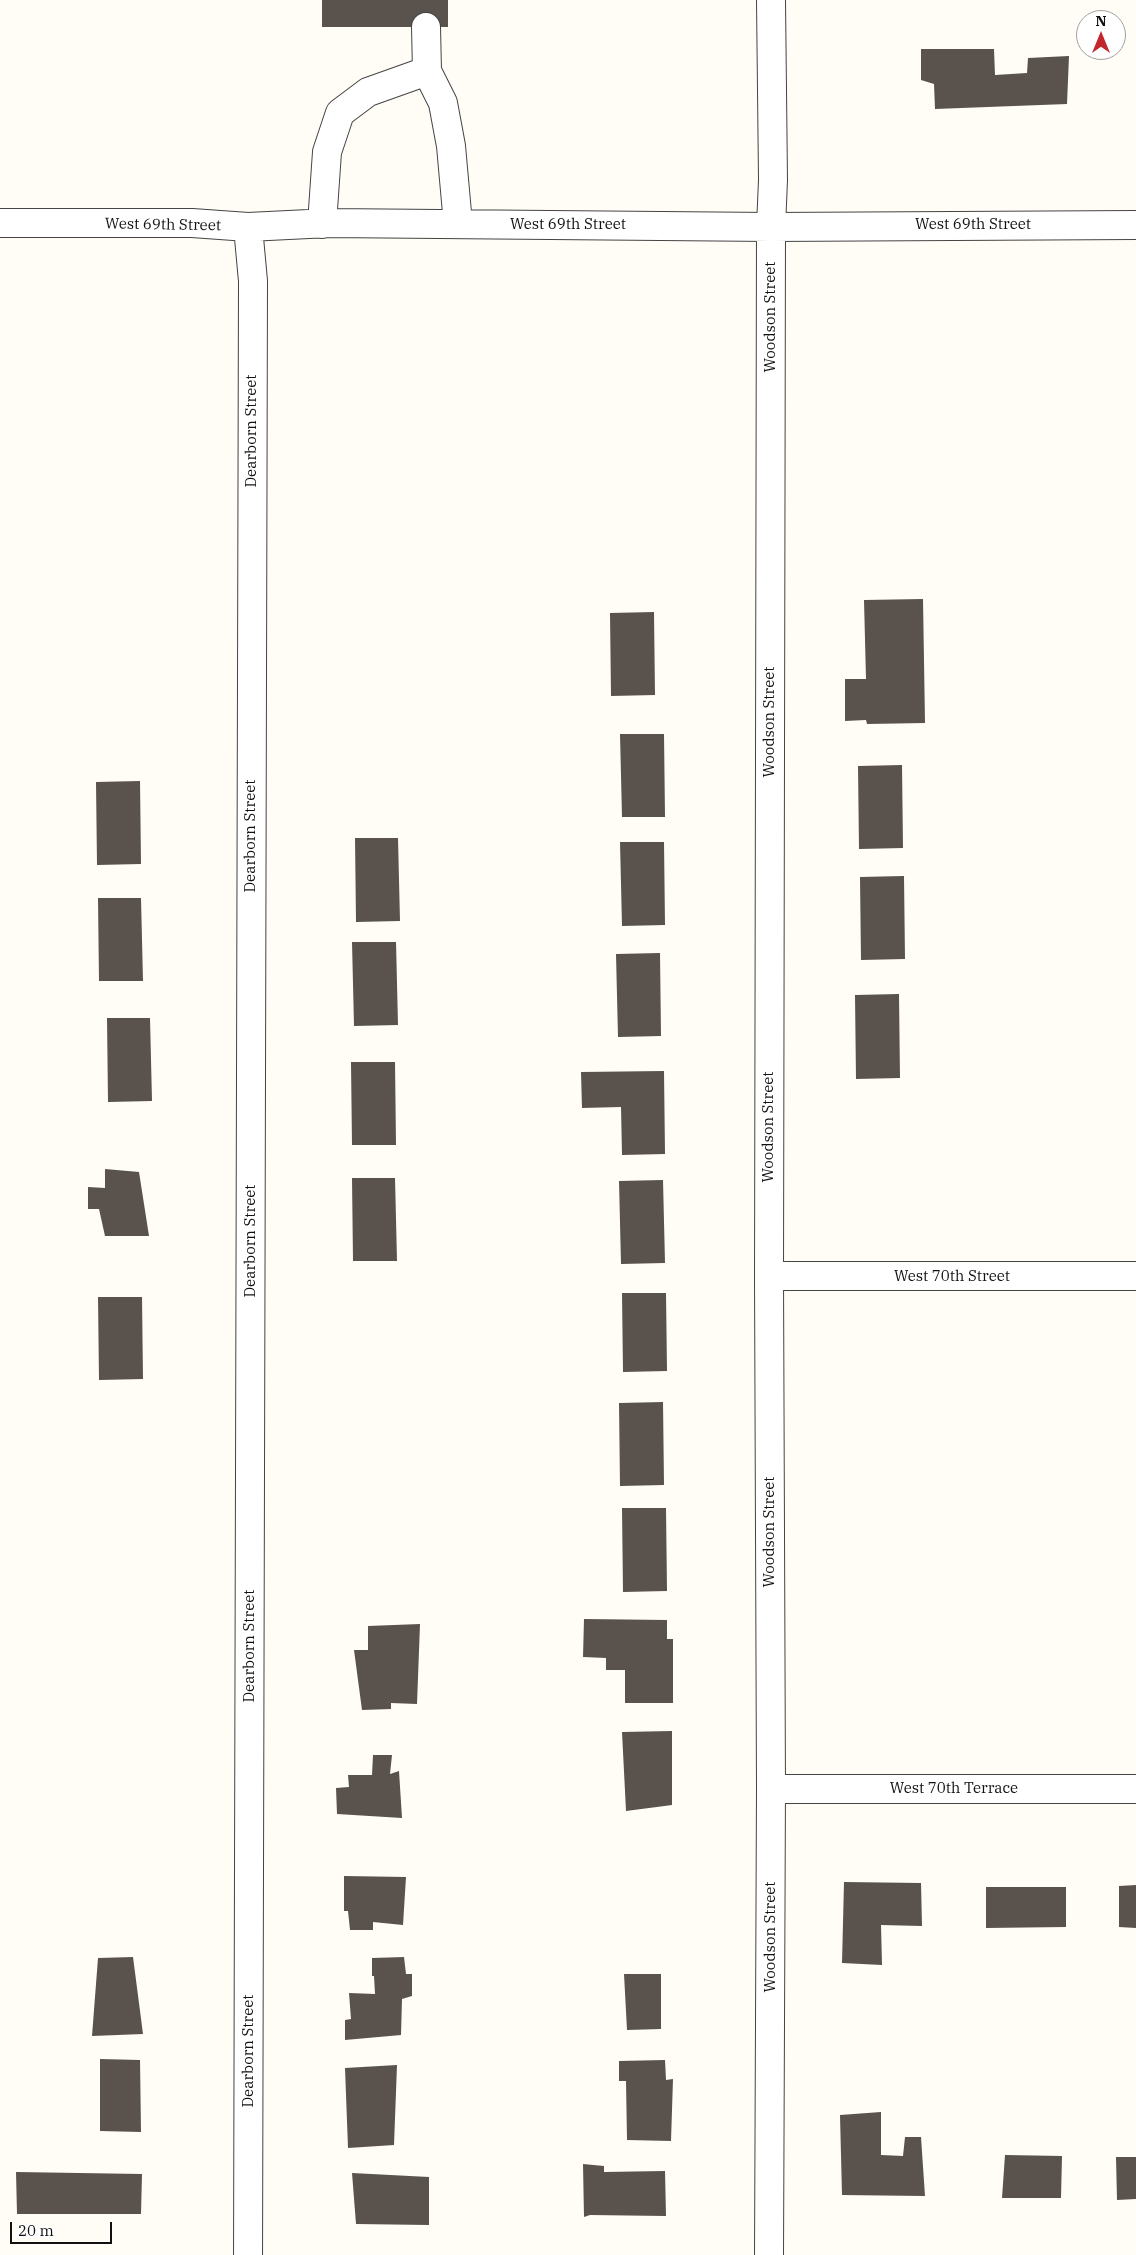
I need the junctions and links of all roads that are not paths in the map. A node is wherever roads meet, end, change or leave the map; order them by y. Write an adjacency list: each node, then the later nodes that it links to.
1 (771, 0): 9 (street, Woodson Street)
2 (426, 26): 3 (street)
3 (427, 71): 5 (street); 6 (street)
4 (0, 223): 8 (street, West 69th Street)
5 (322, 224): 6 (street, West 69th Street); 8 (street, West 69th Street)
6 (458, 224): 9 (street, West 69th Street)
7 (1136, 225): 9 (street, West 69th Street)
8 (248, 227): 14 (street, Dearborn Street)
9 (771, 227): 10 (street, Woodson Street)
10 (769, 1276): 11 (street, West 70th Street); 12 (street, Woodson Street)
11 (1136, 1276)
12 (771, 1789): 13 (street, West 70th Terrace); 15 (street, Woodson Street)
13 (1136, 1790)
14 (248, 2255)
15 (769, 2255)

